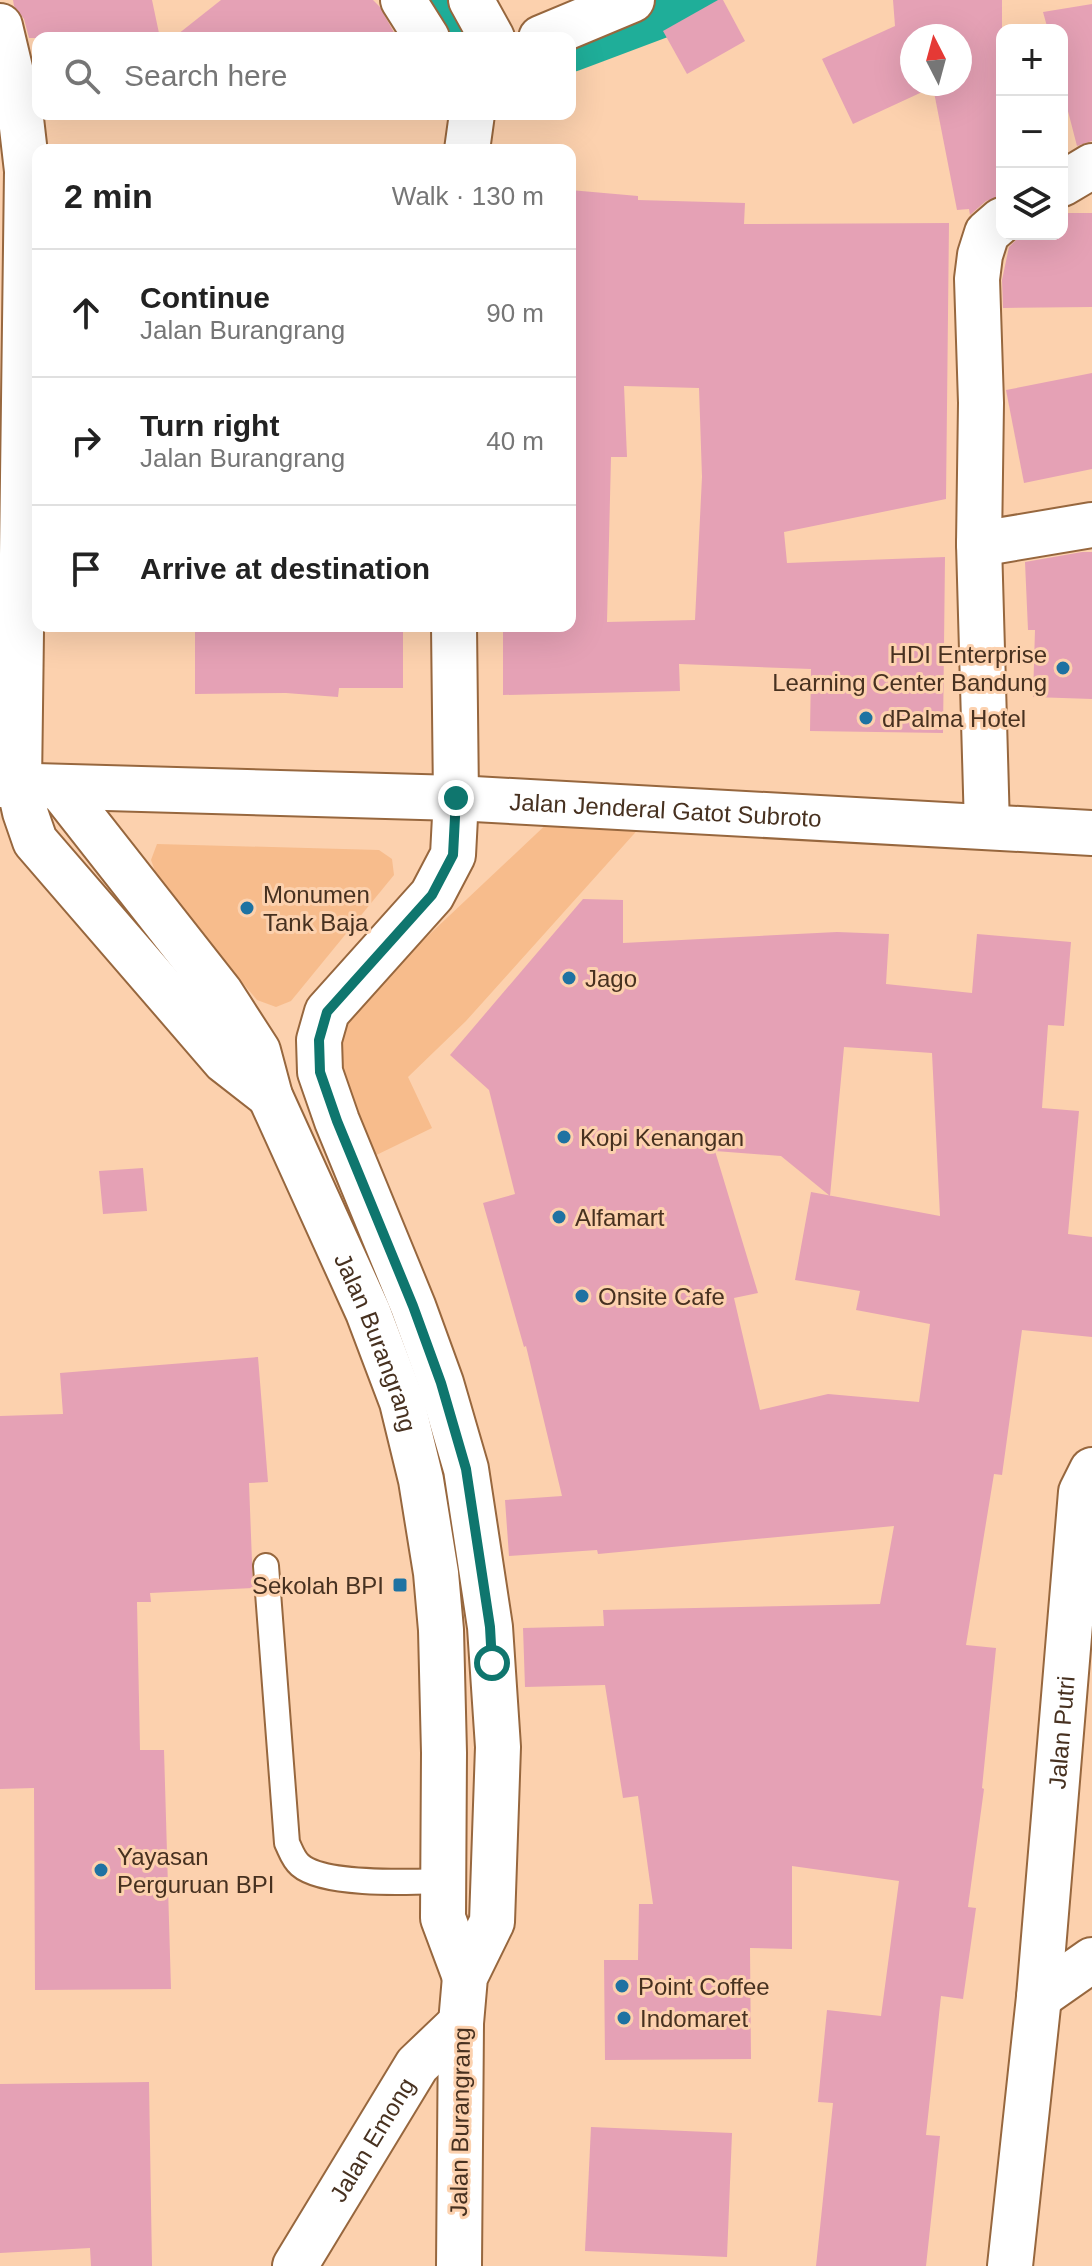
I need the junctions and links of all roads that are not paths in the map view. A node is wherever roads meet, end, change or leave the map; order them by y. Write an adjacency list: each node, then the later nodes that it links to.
1 (403, 0): 5 (street)
2 (471, 0): 6 (street)
3 (632, 0): 7 (street)
4 (0, 26): 16 (street)
5 (423, 32)
6 (489, 32)
7 (555, 32)
8 (471, 120): 9 (street)
9 (468, 144)
10 (1092, 166): 11 (street)
11 (1068, 180)
12 (996, 225): 14 (street)
13 (1092, 525): 14 (street)
14 (979, 544): 18 (street)
15 (454, 632): 17 (street, Jalan Burangrang)
16 (26, 786): 17 (street, Jalan Jenderal Gatot Subroto); 22 (street, Jalan Burangrang)
17 (456, 798): 18 (street, Jalan Jenderal Gatot Subroto); 24 (street, Jalan Burangrang)
18 (987, 827): 19 (street, Jalan Jenderal Gatot Subroto)
19 (1092, 833)
20 (1092, 1470): 25 (street, Jalan Putri)
21 (266, 1566): 22 (lane)
22 (442, 1881): 24 (street, Jalan Burangrang)
23 (1092, 1960): 25 (street)
24 (465, 1977): 26 (street, Jalan Burangrang)
25 (1039, 1997): 29 (street, Jalan Putri)
26 (461, 2023): 27 (street, Jalan Emong); 28 (street, Jalan Burangrang)
27 (295, 2266)
28 (459, 2266)
29 (1010, 2266)

